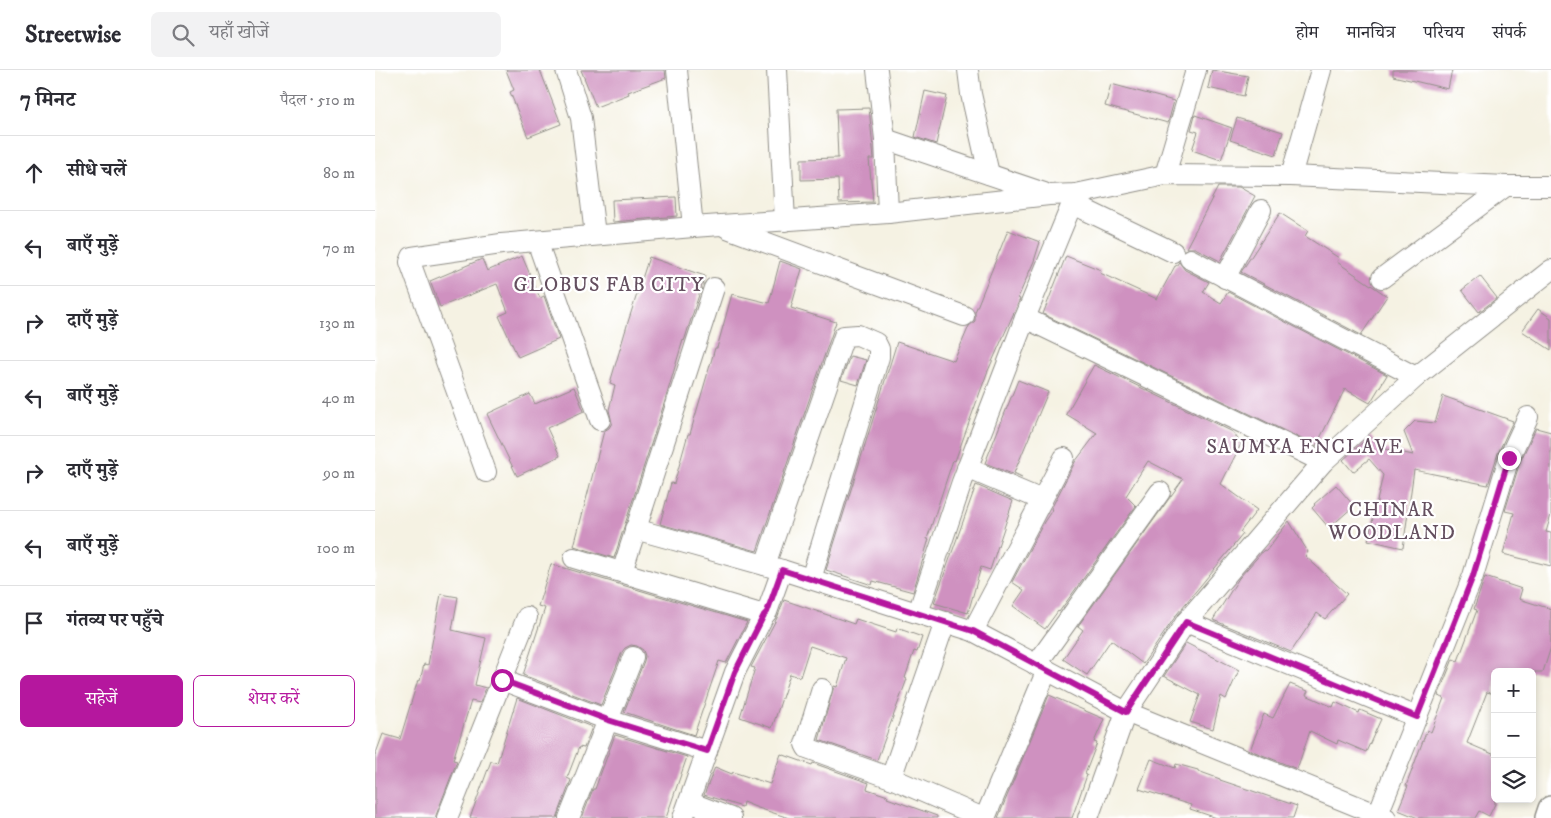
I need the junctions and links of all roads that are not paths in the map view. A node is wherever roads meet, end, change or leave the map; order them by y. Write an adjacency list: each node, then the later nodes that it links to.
1 (566, 70): 21 (street)
2 (677, 70): 20 (street)
3 (777, 70): 18 (street)
4 (877, 70): 8 (street)
5 (968, 70): 9 (street)
6 (1196, 70): 10 (street)
7 (1321, 70): 11 (street)
8 (885, 139): 9 (street); 17 (street)
9 (989, 174): 14 (street)
10 (1165, 175): 11 (street); 15 (street)
11 (1291, 176): 12 (street)
12 (1506, 186): 13 (street); 25 (street)
13 (1551, 186)
14 (1049, 195): 15 (street); 17 (street)
15 (1074, 199): 24 (street); 28 (street)
16 (1261, 210): 24 (street)
17 (888, 213): 18 (street)
18 (785, 221): 19 (street)
19 (721, 225): 20 (street); 27 (street)
20 (693, 227): 21 (street)
21 (595, 235): 22 (street)
22 (537, 241): 31 (street); 35 (street)
23 (1551, 270): 29 (street)
24 (1225, 278): 29 (street)
25 (1382, 278)
26 (713, 288): 38 (street)
27 (964, 316)
28 (1025, 318): 33 (street); 34 (street)
29 (1416, 376): 33 (street)
30 (1528, 417): 54 (street)
31 (599, 420)
32 (1064, 458): 37 (street)
33 (1323, 462): 47 (street)
34 (967, 468): 37 (street); 43 (street)
35 (485, 472)
36 (1160, 492): 50 (street)
37 (1042, 500): 48 (street)
38 (635, 528): 40 (street); 41 (street)
39 (574, 558): 41 (street)
40 (774, 568): 42 (street); 42 (street); 44 (street)
41 (622, 572): 44 (street)
42 (811, 579): 43 (street)
43 (918, 613): 46 (street)
44 (764, 615): 56 (street)
45 (527, 618): 51 (street)
46 (945, 622): 48 (street); 57 (street)
47 (1186, 622): 53 (street); 54 (street)
48 (973, 631): 50 (street)
49 (633, 657): 55 (street)
50 (1042, 667): 53 (street); 64 (street)
51 (502, 680): 55 (street); 61 (street)
52 (822, 689): 57 (street)
53 (1126, 712): 60 (street); 65 (street)
54 (1417, 717): 60 (street)
55 (608, 720): 56 (street); 62 (street)
56 (707, 751): 59 (street)
57 (891, 778): 64 (street)
58 (1551, 809): 66 (main road)
59 (686, 810): 63 (street)
60 (1382, 816)
61 (447, 818)
62 (569, 818)
63 (731, 818)
64 (984, 818)
65 (1088, 818)
66 (1548, 818)

